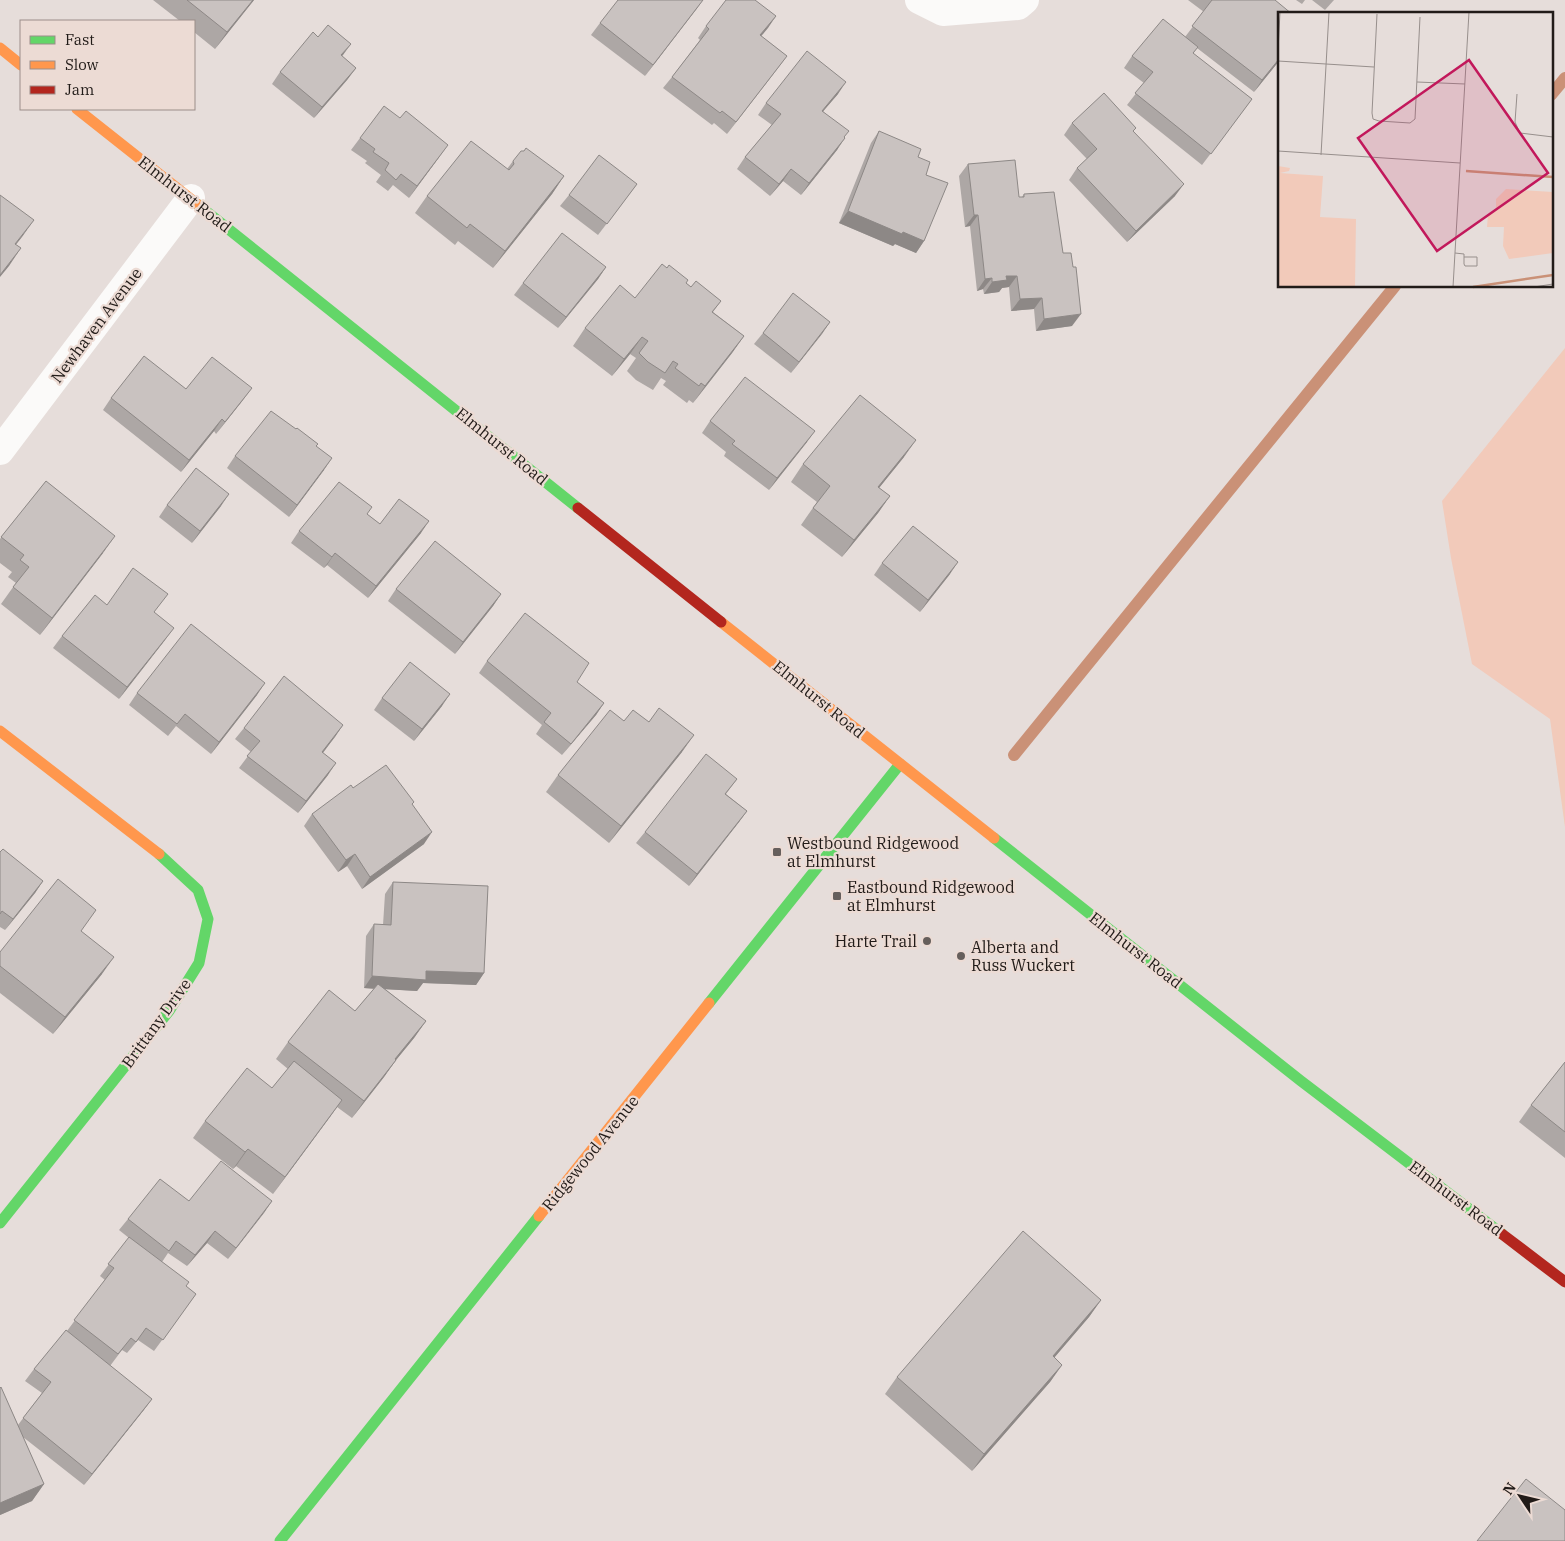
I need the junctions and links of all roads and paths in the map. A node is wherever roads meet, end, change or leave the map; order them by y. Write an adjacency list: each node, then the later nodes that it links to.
1 (919, 0): 2 (street)
2 (1025, 0)
3 (0, 48): 4 (street)
4 (20, 64)
5 (78, 110): 6 (street, Elmhurst Road)
6 (191, 198): 7 (street, Newhaven Avenue); 9 (street, Elmhurst Road)
7 (0, 451)
8 (0, 731): 10 (street, Brittany Drive)
9 (900, 764): 11 (street, Elmhurst Road); 12 (street, Ridgewood Avenue)
10 (0, 1223)
11 (1565, 1282)
12 (280, 1541)

